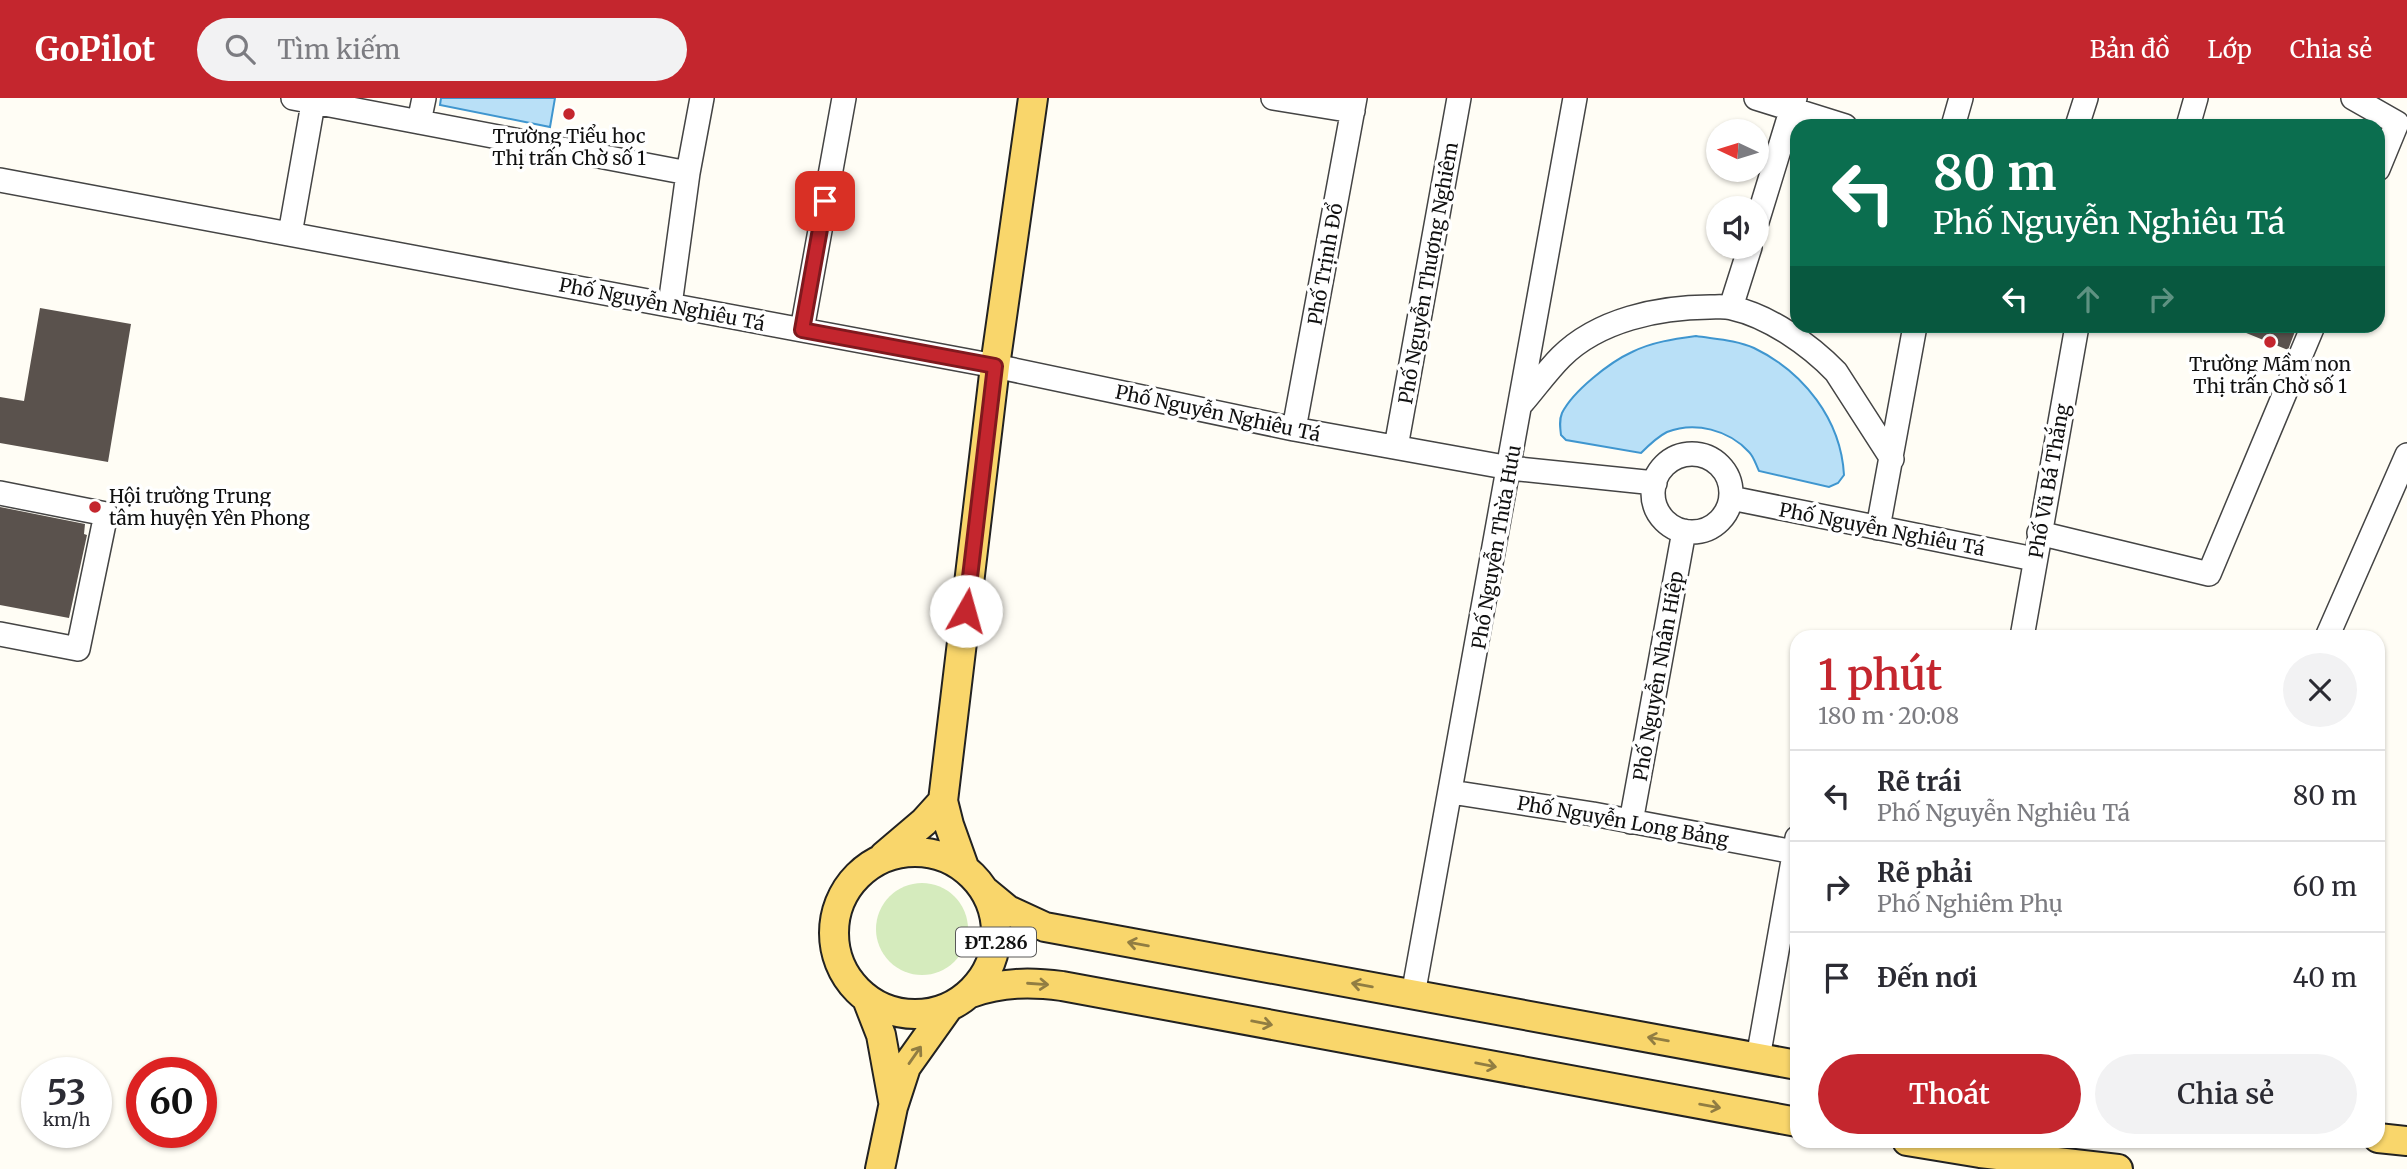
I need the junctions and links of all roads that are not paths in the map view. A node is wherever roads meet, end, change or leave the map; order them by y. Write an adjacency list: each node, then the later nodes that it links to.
1 (424, 98): 20 (street)
2 (702, 98): 22 (street)
3 (844, 98): 29 (street)
4 (1033, 98): 33 (main road, ĐT.286)
5 (1273, 98): 15 (street)
6 (1460, 98): 36 (street, Phố Nguyễn Thượng Nghiêm)
7 (1576, 98): 34 (street, Phố Nguyễn Thừa Hưu)
8 (1756, 98): 14 (street)
9 (1961, 98): 17 (street)
10 (2086, 98): 18 (street)
11 (2196, 98): 19 (street)
12 (2353, 98): 21 (street)
13 (307, 99): 20 (street); 25 (street)
14 (1793, 104): 16 (street); 24 (street)
15 (1354, 105): 35 (street, Phố Trịnh Đổ)
16 (1828, 119)
17 (1955, 119)
18 (2079, 119)
19 (2190, 119)
20 (419, 122): 22 (street)
21 (2385, 152)
22 (688, 173): 27 (street)
23 (0, 180): 25 (street, Phố Nguyễn Nghiêu Tá)
24 (1765, 196)
25 (290, 234): 27 (street, Phố Nguyễn Nghiêu Tá)
26 (1745, 259): 28 (street)
27 (670, 305): 29 (street, Phố Nguyễn Nghiêu Tá)
28 (1731, 307): 34 (street); 38 (street)
29 (802, 330): 33 (street, Phố Nguyễn Nghiêu Tá)
30 (1914, 333): 38 (street)
31 (2076, 333): 45 (street, Phố Vũ Bá Thắng)
32 (2310, 333): 45 (street)
33 (995, 366): 35 (street, Phố Nguyễn Nghiêu Tá); 51 (main road, ĐT.286)
34 (1521, 404): 39 (street, Phố Nguyễn Thừa Hưu)
35 (1294, 429): 36 (street, Phố Nguyễn Nghiêu Tá)
36 (1396, 447): 39 (street, Phố Nguyễn Nghiêu Tá)
37 (2407, 455): 48 (street)
38 (1892, 459): 43 (street)
39 (1510, 468): 40 (street, Phố Nguyễn Nghiêu Tá); 50 (street, Phố Nguyễn Thừa Hưu)
40 (1655, 483): 42 (street); 44 (street)
41 (0, 493): 49 (street)
42 (1731, 498): 43 (street, Phố Nguyễn Nghiêu Tá); 44 (street)
43 (1878, 528): 46 (street, Phố Nguyễn Nghiêu Tá)
44 (1684, 531): 52 (street, Phố Nguyễn Nhân Hiệp)
45 (2039, 533): 46 (street, Phố Vũ Bá Thắng)
46 (2034, 559): 47 (street, Phố Vũ Bá Thắng)
47 (2023, 630)
48 (2330, 630)
49 (0, 634)
50 (1451, 792): 52 (street, Phố Nguyễn Long Bảng); 59 (street, Phố Nguyễn Thừa Hưu)
51 (943, 801): 54 (main road, ĐT.286); 55 (main road, ĐT.286)
52 (1631, 822): 53 (street, Phố Nguyễn Long Bảng)
53 (1790, 844)
54 (883, 858): 55 (main road, ĐT.286); 60 (main road, ĐT.286)
55 (964, 867): 57 (main road, ĐT.286)
56 (1790, 879): 62 (street)
57 (985, 891): 58 (main road, ĐT.286); 59 (main road, one-way to 57)
58 (971, 993): 61 (main road, ĐT.286); 65 (main road, one-way to 65)
59 (1413, 995): 62 (main road, one-way to 59)
60 (867, 999): 61 (main road, ĐT.286); 64 (main road, ĐT.286)
61 (948, 1008): 64 (main road, ĐT.286, one-way to 61)
62 (1758, 1058): 63 (main road)
63 (1790, 1064)
64 (893, 1107): 69 (main road, ĐT.286)
65 (1790, 1121)
66 (2385, 1139): 67 (main road)
67 (2407, 1141)
68 (1957, 1148): 70 (main road)
69 (880, 1169)
70 (2107, 1169)

